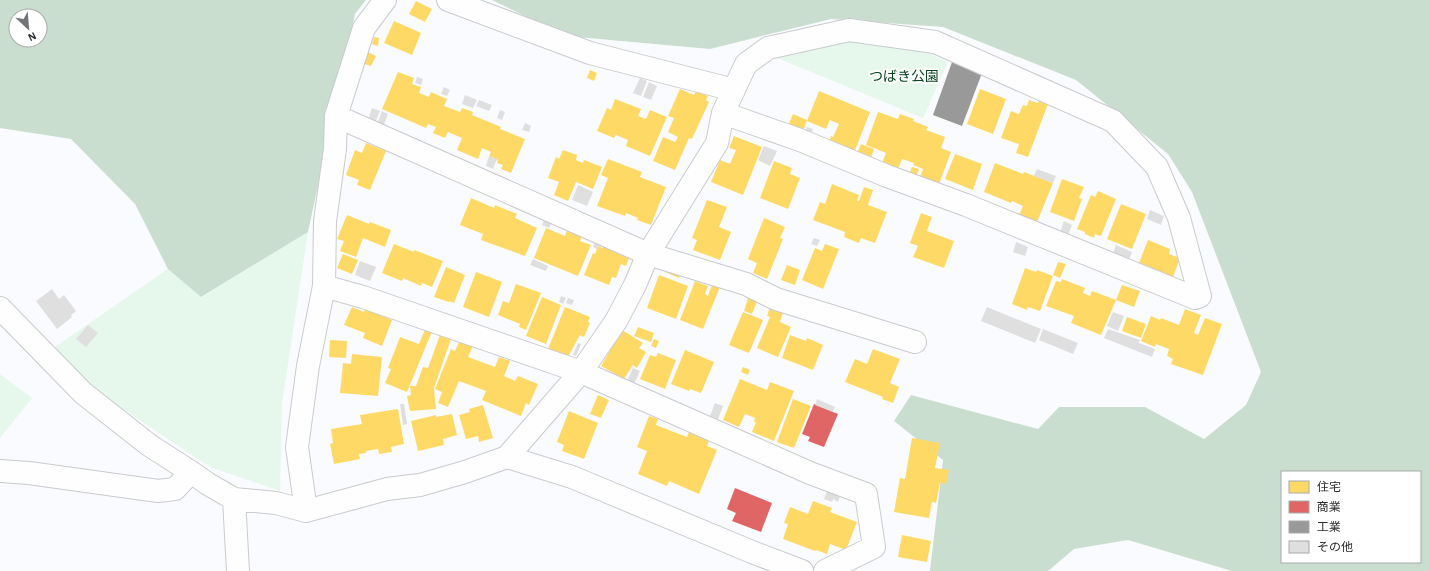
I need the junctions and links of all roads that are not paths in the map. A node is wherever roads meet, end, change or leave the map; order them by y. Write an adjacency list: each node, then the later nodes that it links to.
1 (385, 0): 5 (street)
2 (448, 0): 3 (street)
3 (734, 90): 4 (street); 4 (street)
4 (723, 113): 6 (street)
5 (336, 116): 6 (street); 7 (street)
6 (648, 254): 9 (street); 10 (street)
7 (324, 286): 10 (street); 15 (street)
8 (0, 308): 13 (street)
9 (915, 342)
10 (581, 372): 11 (street); 18 (street)
11 (507, 457): 15 (street); 17 (street)
12 (0, 470): 13 (street)
13 (191, 472): 14 (street)
14 (234, 499): 15 (street); 16 (street)
15 (306, 511)
16 (238, 571)
17 (802, 571)
18 (825, 571)

